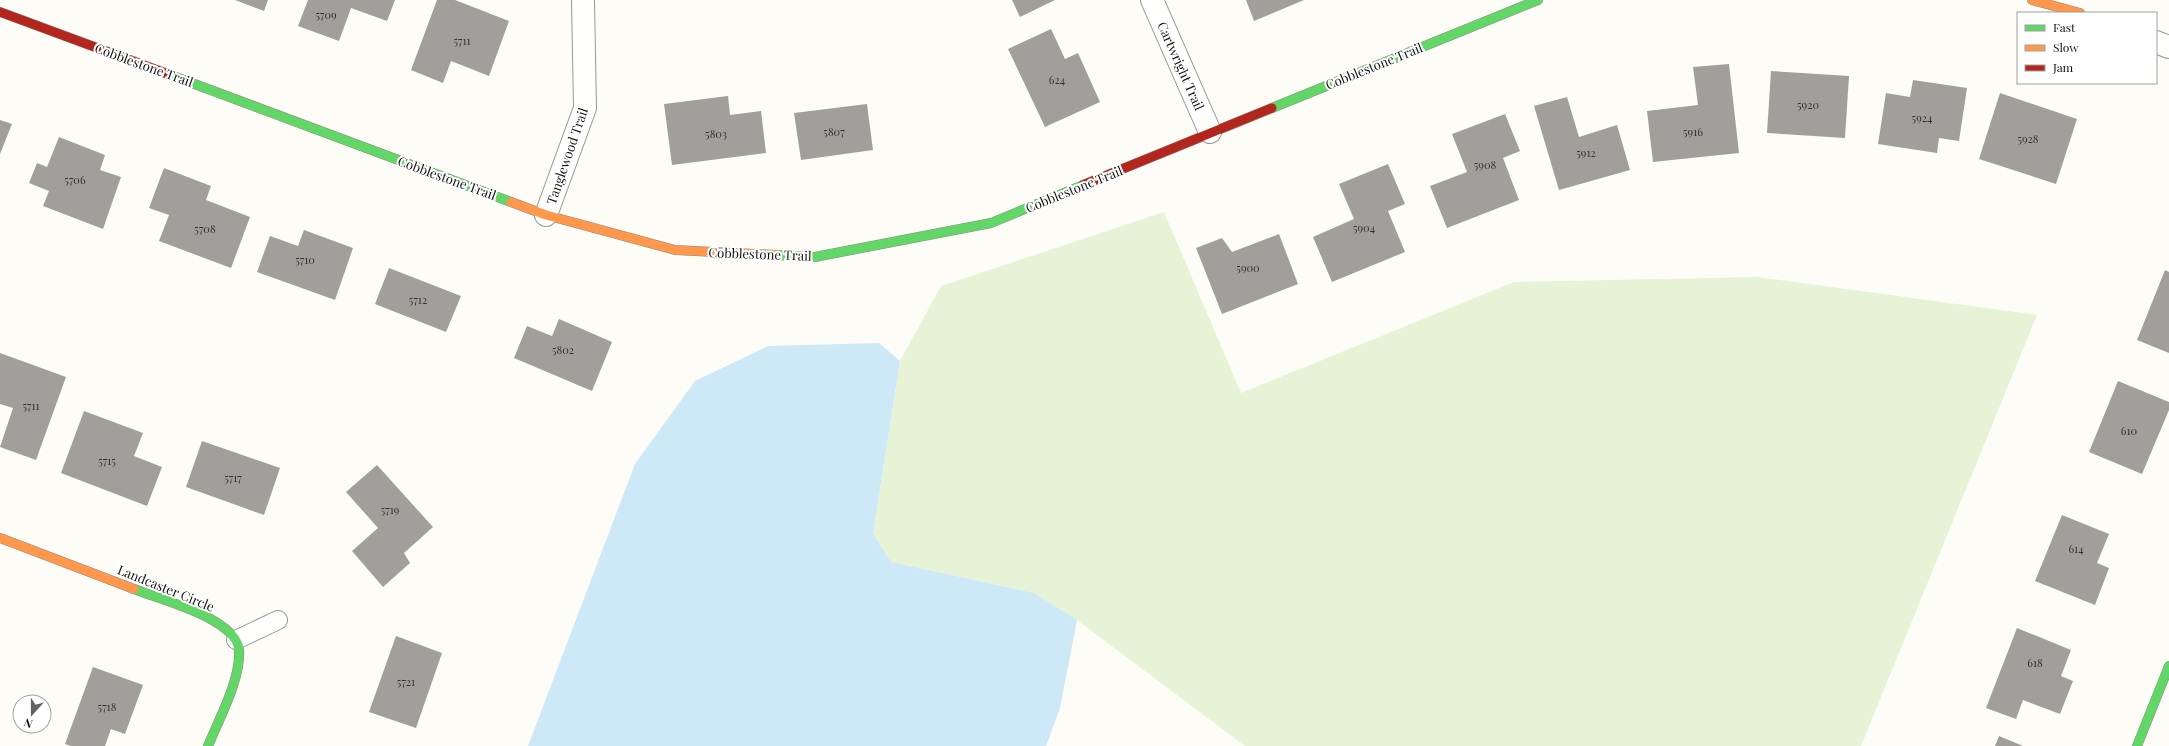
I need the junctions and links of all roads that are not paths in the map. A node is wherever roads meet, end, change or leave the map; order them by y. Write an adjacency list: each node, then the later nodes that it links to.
1 (583, 0): 10 (street, Tanglewood Trail)
2 (1152, 0): 9 (street, Cartwright Trail)
3 (1538, 0): 9 (street, Cobblestone Trail)
4 (2032, 0): 6 (street)
5 (0, 12): 10 (street, Cobblestone Trail)
6 (2076, 12)
7 (2157, 42): 8 (street)
8 (2169, 47)
9 (1210, 132): 10 (street, Cobblestone Trail)
10 (546, 215)
11 (0, 538): 13 (street, Landcaster Circle)
12 (278, 620): 13 (lane)
13 (236, 640): 15 (street)
14 (2169, 666): 16 (street)
15 (208, 746)
16 (2137, 746)

